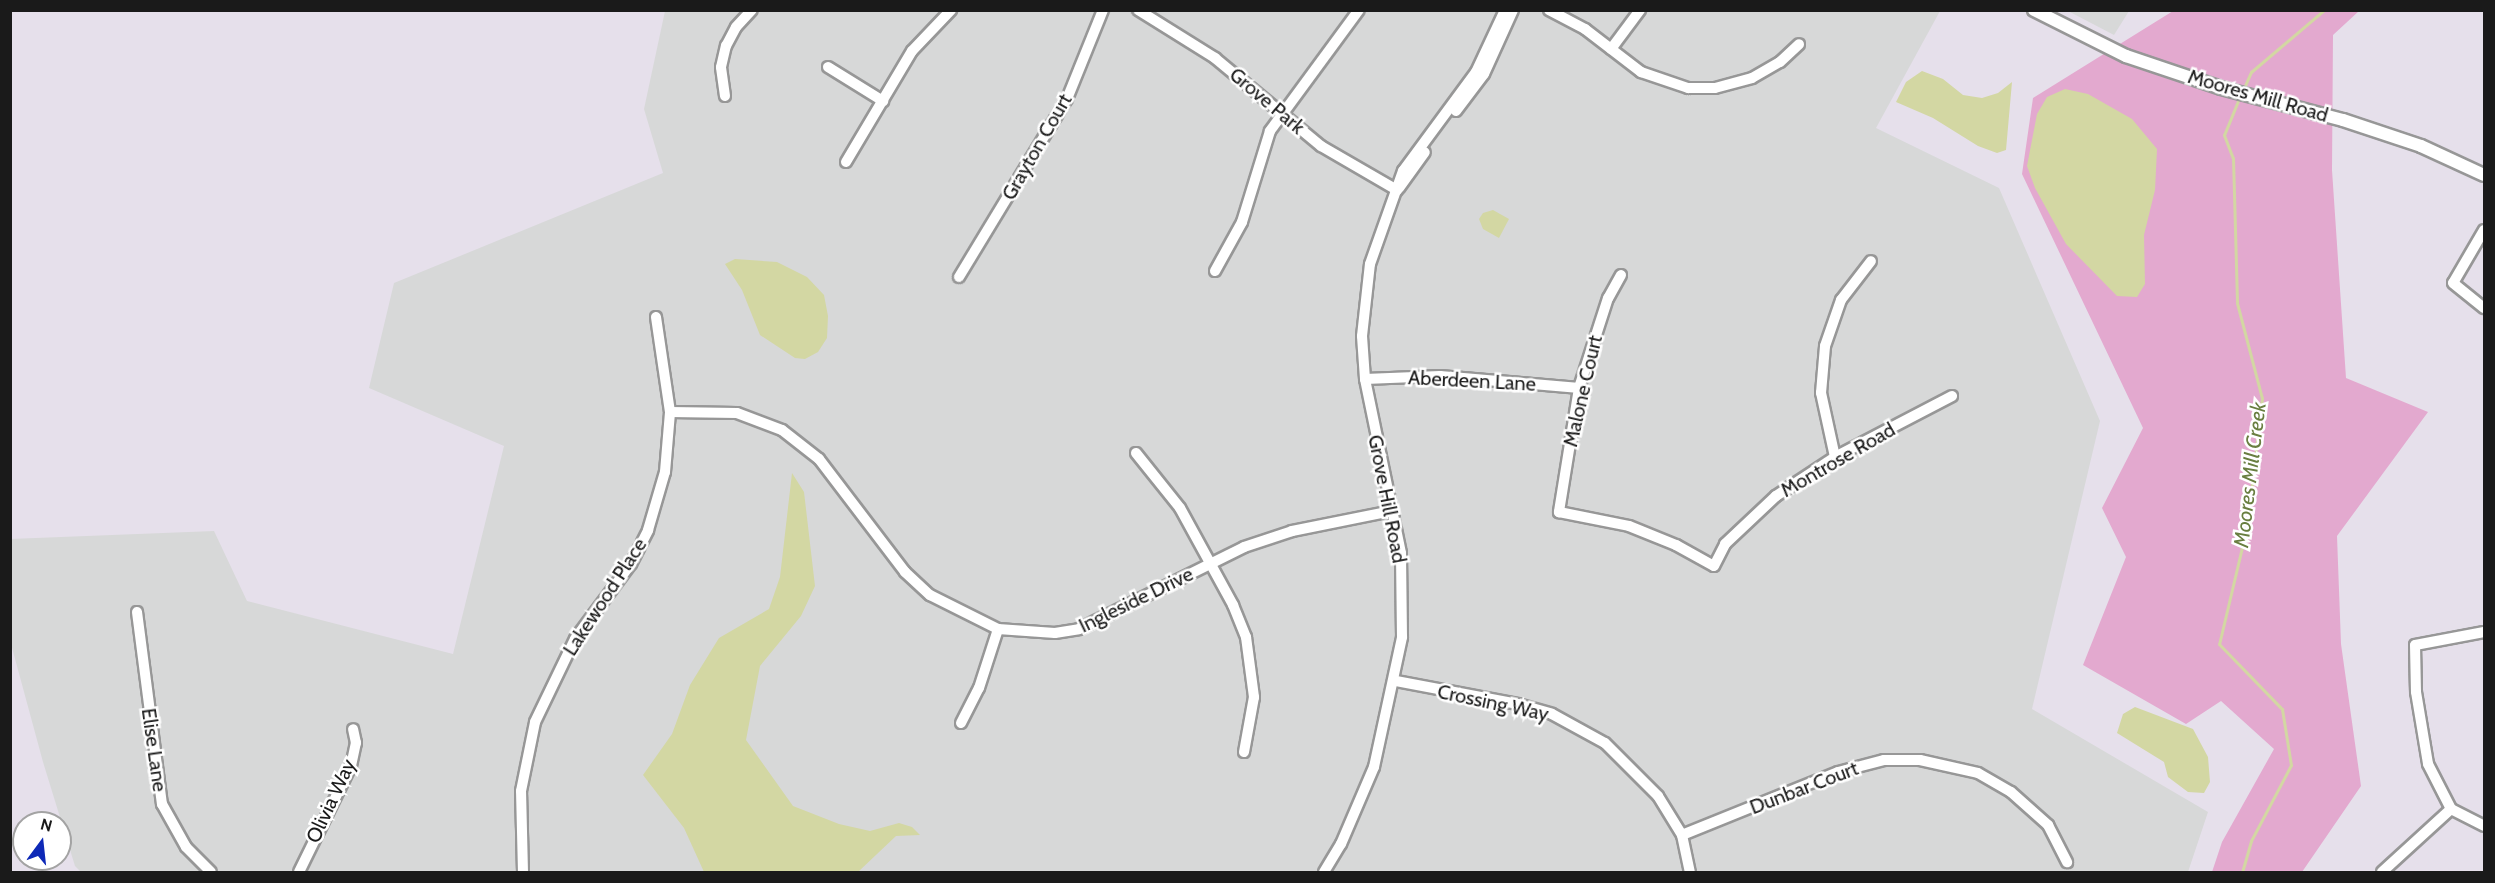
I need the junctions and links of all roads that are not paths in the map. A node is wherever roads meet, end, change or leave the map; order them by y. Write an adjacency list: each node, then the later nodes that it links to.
1 (752, 10): 14 (street)
2 (951, 10): 15 (street)
3 (1103, 10): 24 (street, Grayton Court)
4 (1138, 10): 16 (street, Grove Park)
5 (1359, 10): 16 (street)
6 (1504, 10): 19 (street, Grove Hill Road)
7 (1513, 10): 19 (street, Grove Hill Road)
8 (1549, 10): 12 (street)
9 (1640, 10): 12 (street)
10 (2034, 10): 18 (street, Moores Mill Road)
11 (1799, 44): 12 (street)
12 (1611, 49)
13 (828, 67): 15 (street)
14 (725, 96)
15 (883, 101): 17 (street)
16 (1281, 112): 19 (street, Grove Park); 22 (street)
17 (846, 162)
18 (2484, 175)
19 (1397, 190): 27 (street, Grove Hill Road)
20 (2484, 230): 25 (street)
21 (1871, 261): 32 (street)
22 (1215, 271)
23 (1621, 275): 28 (street, Malone Court)
24 (959, 277)
25 (2484, 308)
26 (656, 317): 30 (street, Lakewood Place)
27 (1365, 379): 28 (street, Aberdeen Lane); 33 (street, Grove Hill Road)
28 (1579, 388): 35 (street, Malone Court)
29 (1952, 396): 32 (street, Montrose Road)
30 (670, 412): 37 (street, Ingleside Drive); 49 (street, Lakewood Place)
31 (1136, 453): 34 (street)
32 (1835, 457): 35 (street, Montrose Road)
33 (1391, 511): 34 (street, Ingleside Drive); 39 (street, Grove Hill Road)
34 (1211, 563): 37 (street, Ingleside Drive); 42 (street)
35 (1714, 566)
36 (137, 612): 47 (street, Elise Lane)
37 (998, 629): 40 (street)
38 (2484, 632): 43 (street)
39 (1396, 681): 45 (street, Crossing Way); 50 (street, Grove Hill Road)
40 (961, 723)
41 (353, 729): 48 (street, Olivia Way)
42 (1244, 752)
43 (2451, 809): 44 (street); 52 (street)
44 (2484, 826)
45 (1682, 835): 46 (street, Dunbar Court); 51 (street, Crossing Way)
46 (2067, 862)
47 (211, 873)
48 (299, 873)
49 (523, 873)
50 (1324, 873)
51 (1690, 873)
52 (2382, 873)

